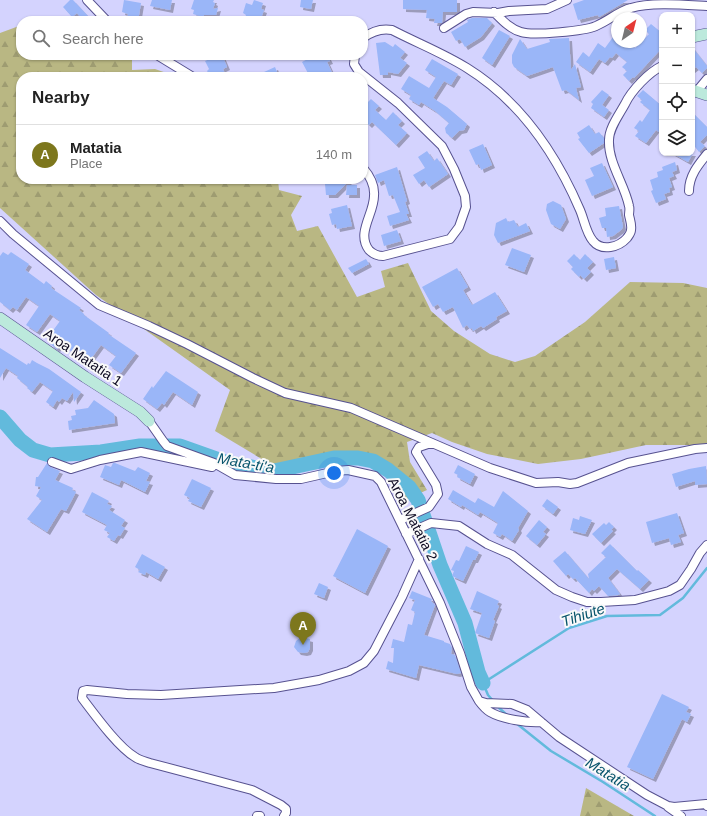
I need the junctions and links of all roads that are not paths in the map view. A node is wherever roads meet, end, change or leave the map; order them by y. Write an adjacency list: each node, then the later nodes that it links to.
1 (88, 0): 5 (street)
2 (567, 0): 4 (street)
3 (707, 6): 4 (street)
4 (494, 12): 6 (street)
5 (102, 16)
6 (444, 28)
7 (368, 34): 12 (street)
8 (707, 34): 9 (main road)
9 (695, 36)
10 (165, 60): 13 (street)
11 (354, 60): 14 (street)
12 (659, 68)
13 (185, 72)
14 (360, 72)
15 (707, 79): 17 (street)
16 (368, 80): 19 (street)
17 (698, 92)
18 (707, 154): 20 (street)
19 (368, 174)
20 (689, 191)
21 (0, 221): 24 (street)
22 (0, 318): 23 (main road, Aroa Matatia 1)
23 (149, 421): 27 (street, Aroa Matatia 2)
24 (430, 443): 25 (street); 28 (street)
25 (707, 448)
26 (52, 462): 27 (street)
27 (223, 469): 28 (street, Aroa Matatia 2)
28 (400, 520): 29 (street, Aroa Matatia 2)
29 (406, 534): 30 (street); 31 (street, Aroa Matatia 2)
30 (707, 545)
31 (419, 559): 32 (street, Aroa Matatia 2); 36 (street)
32 (479, 701): 33 (street); 33 (street)
33 (541, 722): 34 (street)
34 (668, 806): 35 (street); 37 (street)
35 (707, 806)
36 (284, 816)
37 (681, 816)

